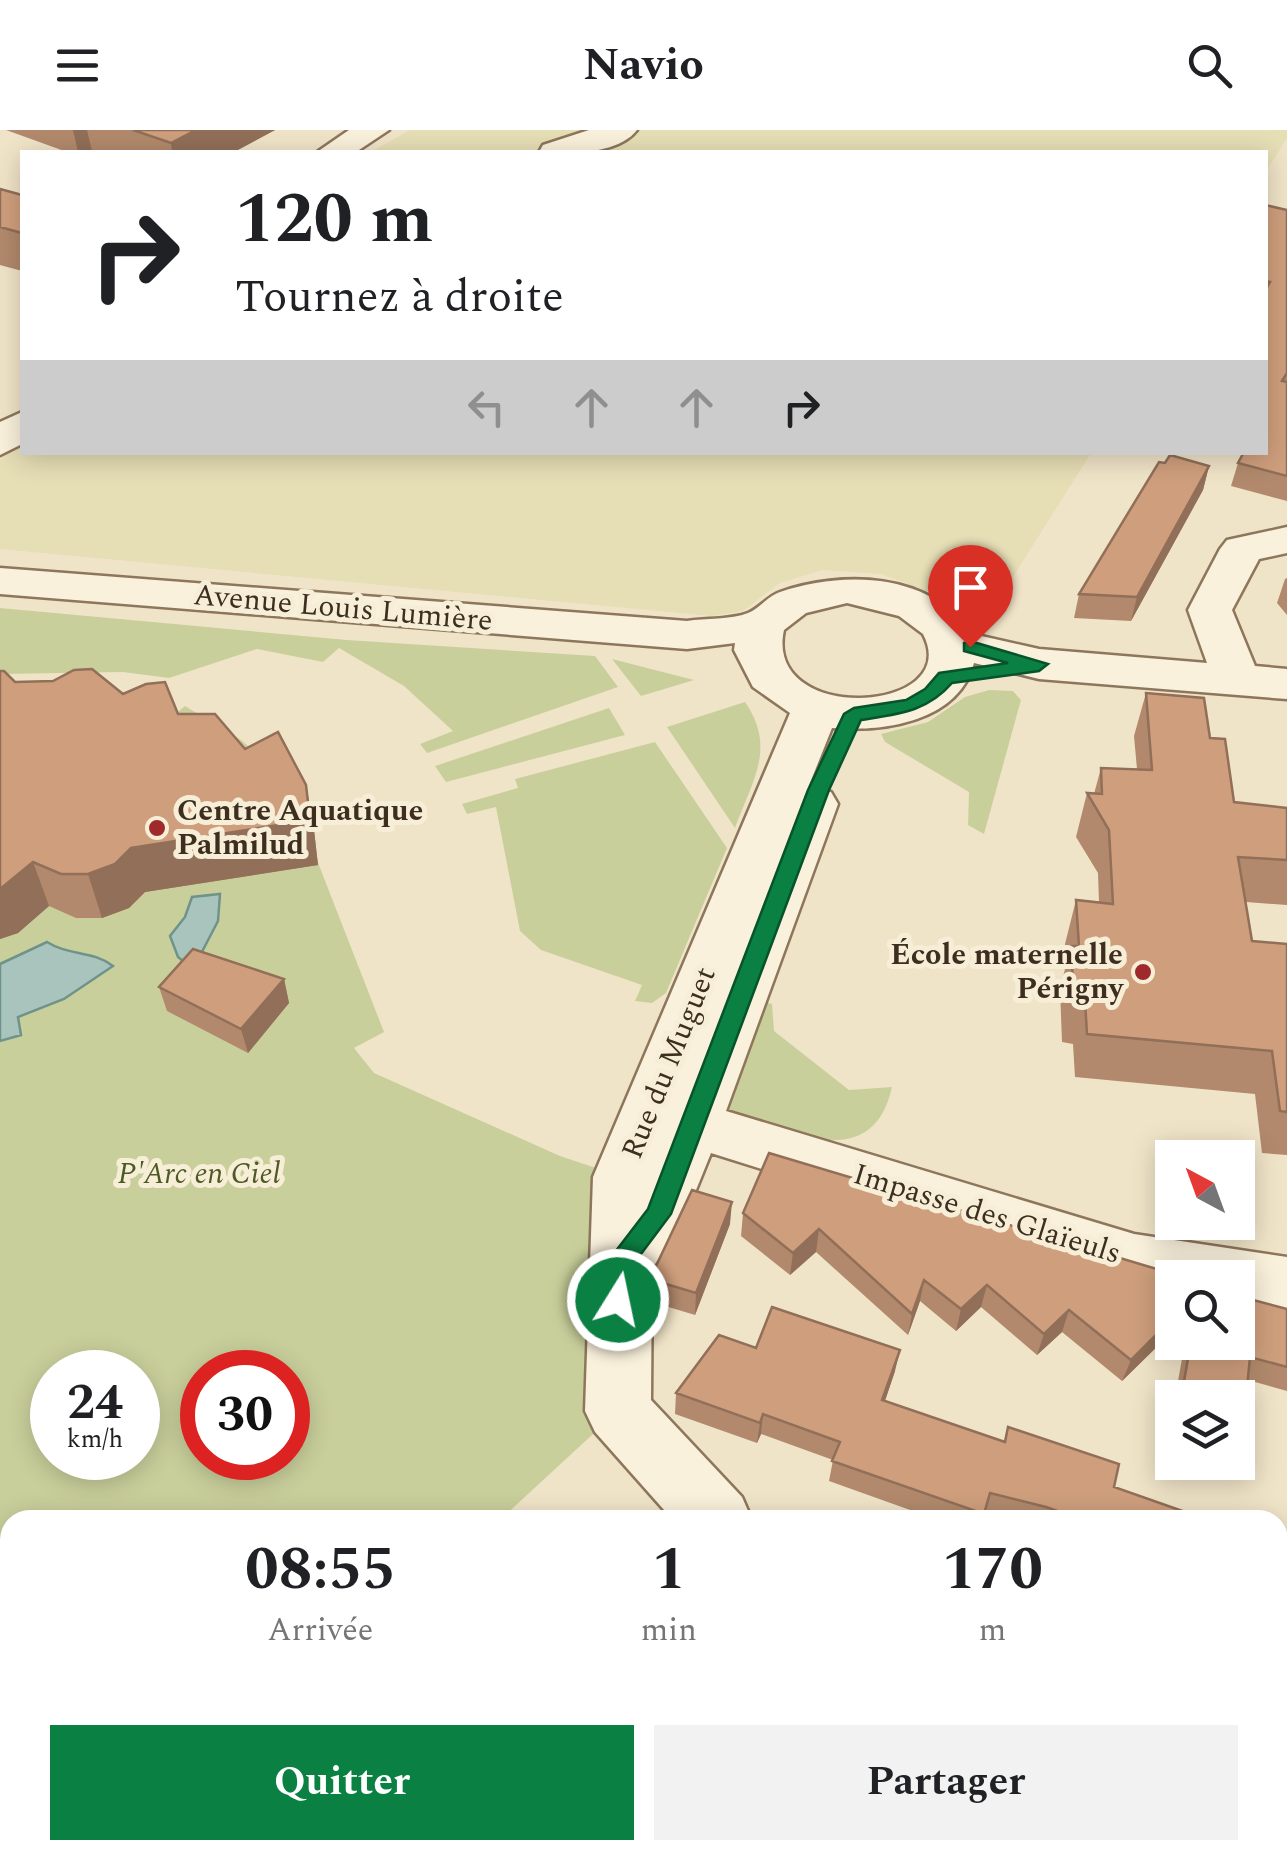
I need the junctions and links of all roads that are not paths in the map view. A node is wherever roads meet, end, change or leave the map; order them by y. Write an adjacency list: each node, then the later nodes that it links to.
1 (373, 130): 3 (street)
2 (621, 130): 4 (street)
3 (337, 150)
4 (561, 150)
5 (20, 426): 6 (street)
6 (0, 443)
7 (1287, 540): 11 (street)
8 (0, 581): 9 (street, Avenue Louis Lumière)
9 (759, 643): 10 (street); 13 (street)
10 (948, 660): 11 (street); 13 (street)
11 (1237, 680): 12 (street)
12 (1287, 684)
13 (835, 711): 14 (street); 15 (street, Rue du Muguet)
14 (692, 1124): 15 (street); 16 (street, Impasse des Glaïeuls)
15 (619, 1264): 17 (street, Rue du Muguet)
16 (1287, 1284)
17 (709, 1510)

